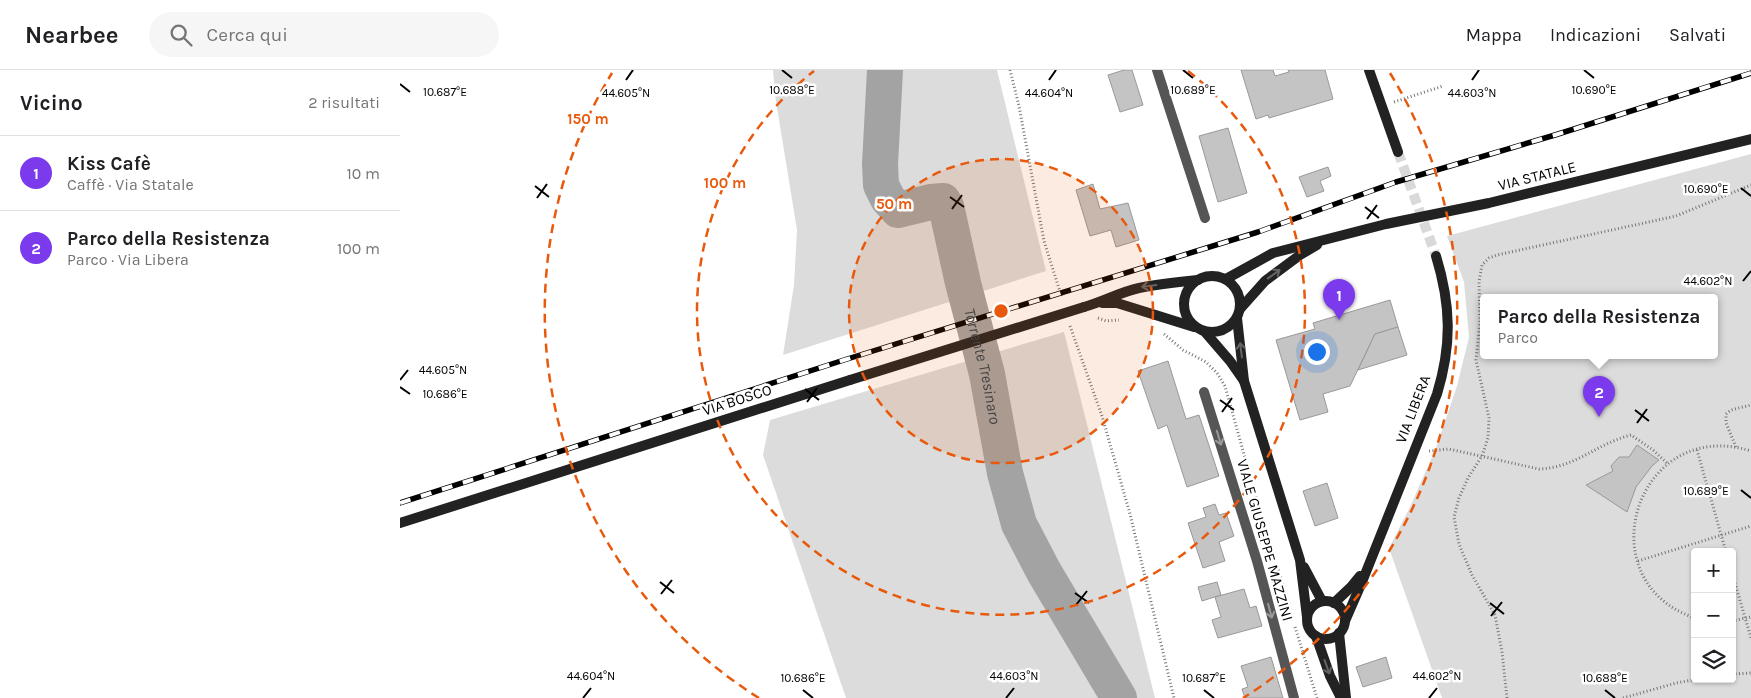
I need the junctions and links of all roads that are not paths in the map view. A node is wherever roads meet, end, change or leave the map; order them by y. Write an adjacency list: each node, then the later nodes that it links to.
1 (1157, 70): 5 (street)
2 (1369, 70): 4 (main road)
3 (1751, 139): 6 (main road, VIA STATALE)
4 (1398, 152)
5 (1205, 218)
6 (1329, 239): 8 (main road, VIA STATALE); 11 (main road, VIA STATALE, one-way to 6)
7 (1436, 256): 17 (main road, VIA LIBERA)
8 (1226, 279): 9 (main road); 11 (main road)
9 (1198, 280): 10 (main road, one-way to 10); 12 (main road)
10 (1096, 304): 12 (main road); 15 (main road, VIA BOSCO, bridge)
11 (1238, 314): 12 (main road, VIA STATALE); 13 (main road, VIALE GIUSEPPE MAZZINI, one-way to 11)
12 (1201, 330): 13 (main road, VIALE GIUSEPPE MAZZINI)
13 (1244, 382): 16 (main road, VIALE GIUSEPPE MAZZINI)
14 (1204, 392): 24 (street, VIALE GIUSEPPE MAZZINI, one-way to 24)
15 (400, 524)
16 (1300, 560): 18 (main road, VIALE GIUSEPPE MAZZINI); 20 (main road, VIALE GIUSEPPE MAZZINI)
17 (1366, 567): 19 (main road, VIA LIBERA); 21 (main road, VIA LIBERA)
18 (1322, 601): 19 (main road); 20 (main road, VIALE GIUSEPPE MAZZINI)
19 (1334, 603): 21 (main road)
20 (1307, 617): 23 (main road, VIALE GIUSEPPE MAZZINI)
21 (1344, 621): 22 (main road)
22 (1339, 633): 23 (main road); 26 (main road)
23 (1316, 636): 25 (main road, VIALE GIUSEPPE MAZZINI, one-way to 25)
24 (1294, 698)
25 (1341, 698)
26 (1346, 698)

